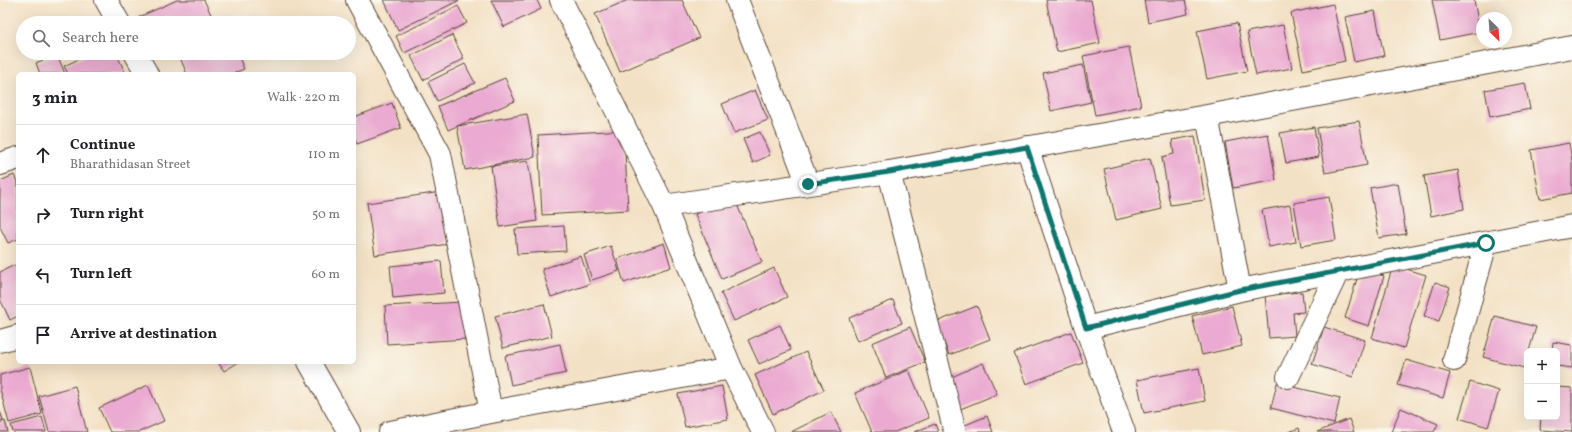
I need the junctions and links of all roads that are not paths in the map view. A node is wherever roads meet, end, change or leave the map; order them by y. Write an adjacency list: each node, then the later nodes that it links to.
1 (106, 0): 5 (street)
2 (357, 0): 27 (street)
3 (561, 0): 15 (street)
4 (737, 0): 14 (street)
5 (114, 16)
6 (1572, 47): 9 (street)
7 (139, 60): 8 (street)
8 (146, 72)
9 (1207, 116): 10 (street); 19 (street)
10 (1027, 147): 13 (street); 20 (street)
11 (16, 159): 12 (street)
12 (0, 164)
13 (889, 172): 14 (street); 31 (street)
14 (808, 184): 15 (street)
15 (664, 206): 25 (street)
16 (1572, 226): 17 (street)
17 (1486, 243): 18 (street); 23 (street)
18 (1338, 271): 19 (street); 26 (street)
19 (1240, 290): 20 (street)
20 (1086, 328): 32 (street)
21 (16, 337): 22 (street)
22 (0, 341)
23 (1454, 360)
24 (311, 364): 28 (street)
25 (731, 368): 27 (street); 30 (street)
26 (1288, 377)
27 (491, 412): 29 (street)
28 (349, 432)
29 (390, 432)
30 (763, 432)
31 (955, 432)
32 (1124, 432)

